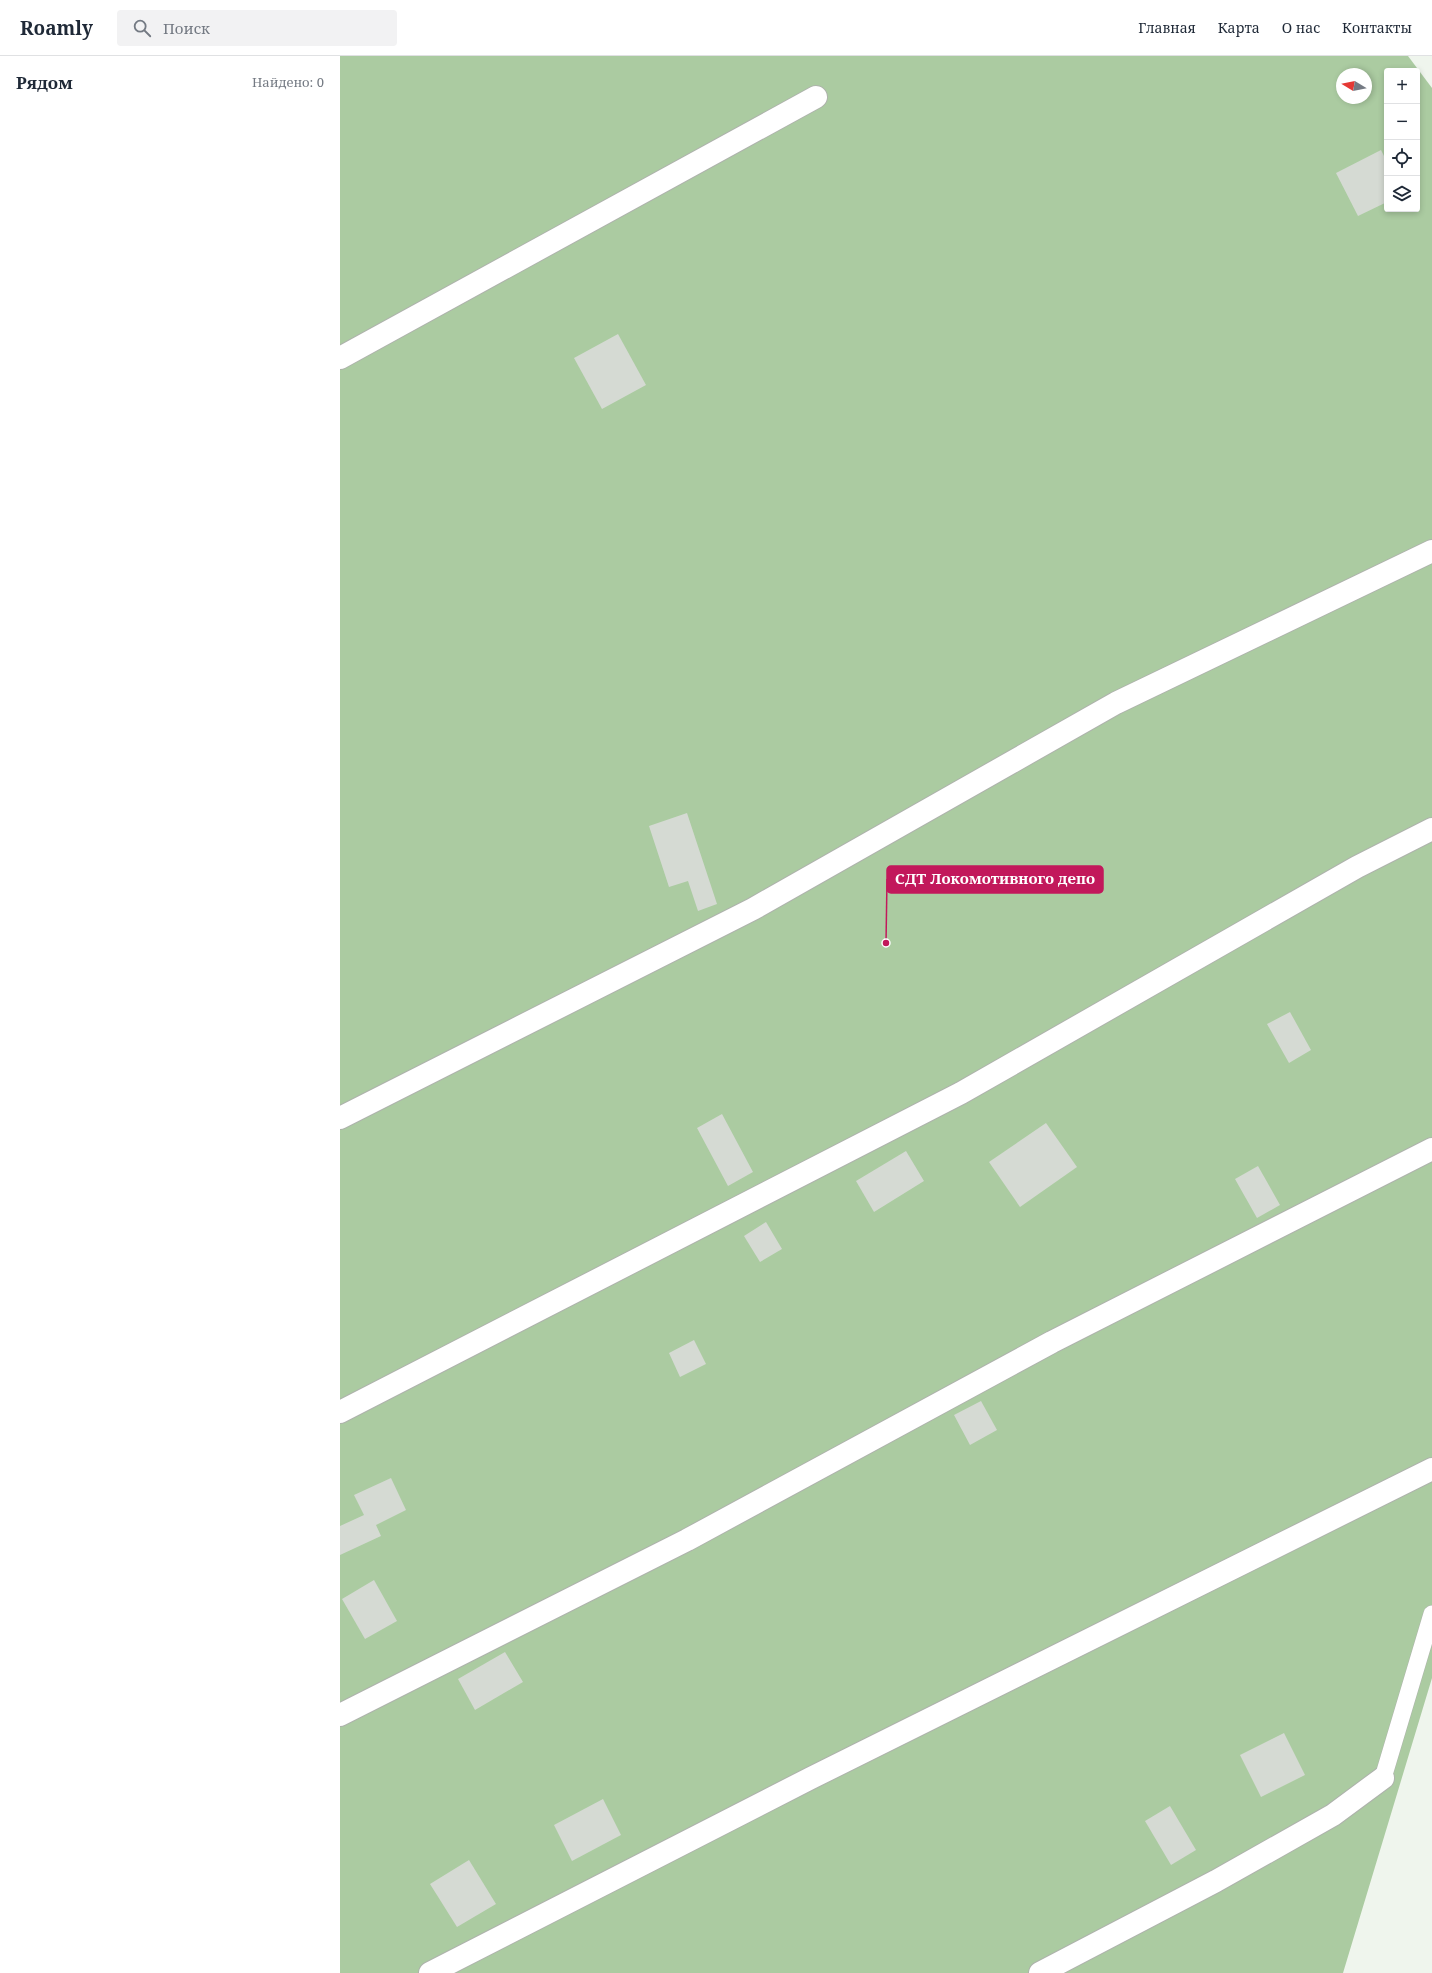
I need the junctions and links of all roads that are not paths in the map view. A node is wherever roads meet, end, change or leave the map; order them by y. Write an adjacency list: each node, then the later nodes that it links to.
1 (816, 97): 2 (street)
2 (340, 358)
3 (1432, 551): 5 (street)
4 (1432, 829): 7 (street)
5 (340, 1118)
6 (1432, 1149): 10 (street)
7 (340, 1412)
8 (1432, 1469): 12 (street)
9 (1432, 1614): 11 (lane)
10 (340, 1715)
11 (1383, 1778): 13 (street)
12 (430, 1973)
13 (1040, 1973)

